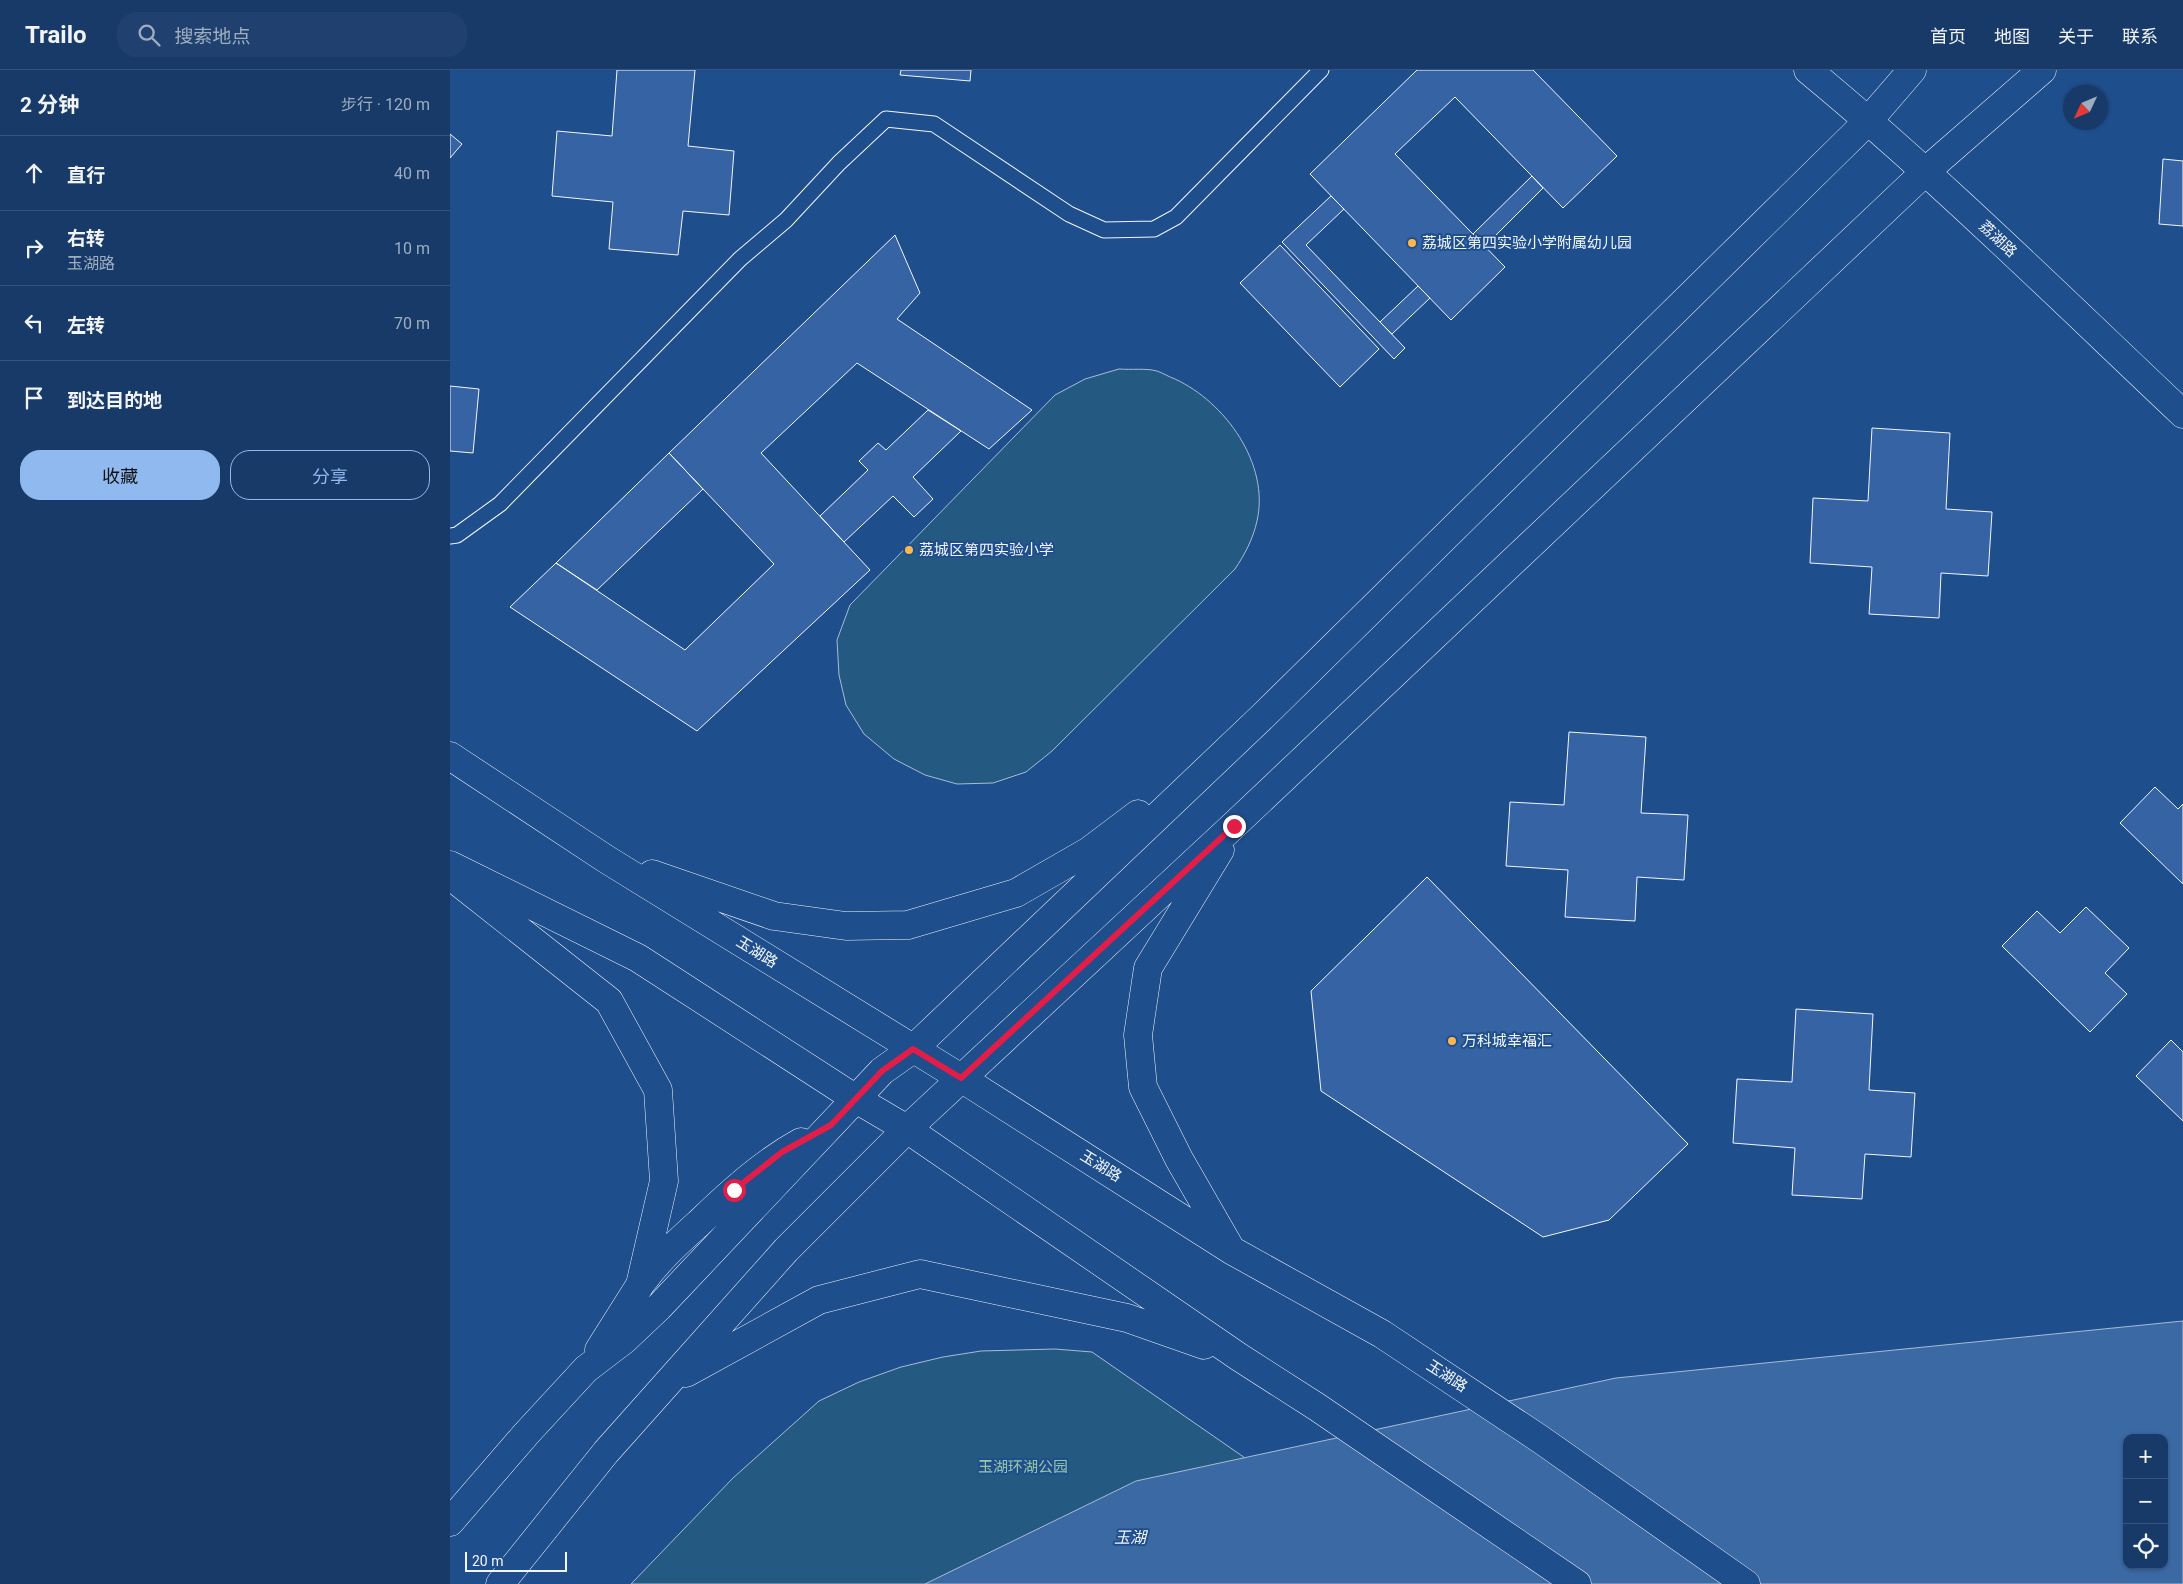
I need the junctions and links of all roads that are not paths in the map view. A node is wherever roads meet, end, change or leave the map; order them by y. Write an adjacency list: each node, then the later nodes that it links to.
1 (1321, 70): 8 (lane)
2 (1808, 70): 5 (main road, 荔湖路)
3 (1912, 70): 5 (main road)
4 (2042, 70): 6 (main road)
5 (1868, 120): 6 (main road, 荔湖路); 9 (main road)
6 (1926, 171): 7 (main road, 荔湖路); 11 (main road)
7 (2183, 414)
8 (450, 536)
9 (1263, 716): 12 (main road); 15 (main road)
10 (450, 756): 12 (main road, 玉湖路)
11 (1234, 826): 16 (main road); 20 (main road)
12 (606, 859): 15 (main road, 玉湖路)
13 (450, 865): 17 (main road)
14 (450, 876): 21 (main road)
15 (913, 1049): 16 (main road, 玉湖路); 17 (main road)
16 (961, 1078): 19 (main road); 20 (main road, 玉湖路)
17 (856, 1099): 18 (main road); 19 (main road)
18 (831, 1125): 21 (main road); 23 (main road)
19 (907, 1129): 22 (main road); 24 (main road)
20 (1231, 1250): 28 (main road, 玉湖路)
21 (640, 1284): 23 (main road)
22 (1239, 1357): 24 (main road); 27 (main road)
23 (586, 1370): 25 (main road)
24 (667, 1383): 26 (main road)
25 (450, 1522)
26 (500, 1584)
27 (1577, 1584)
28 (1746, 1584)

